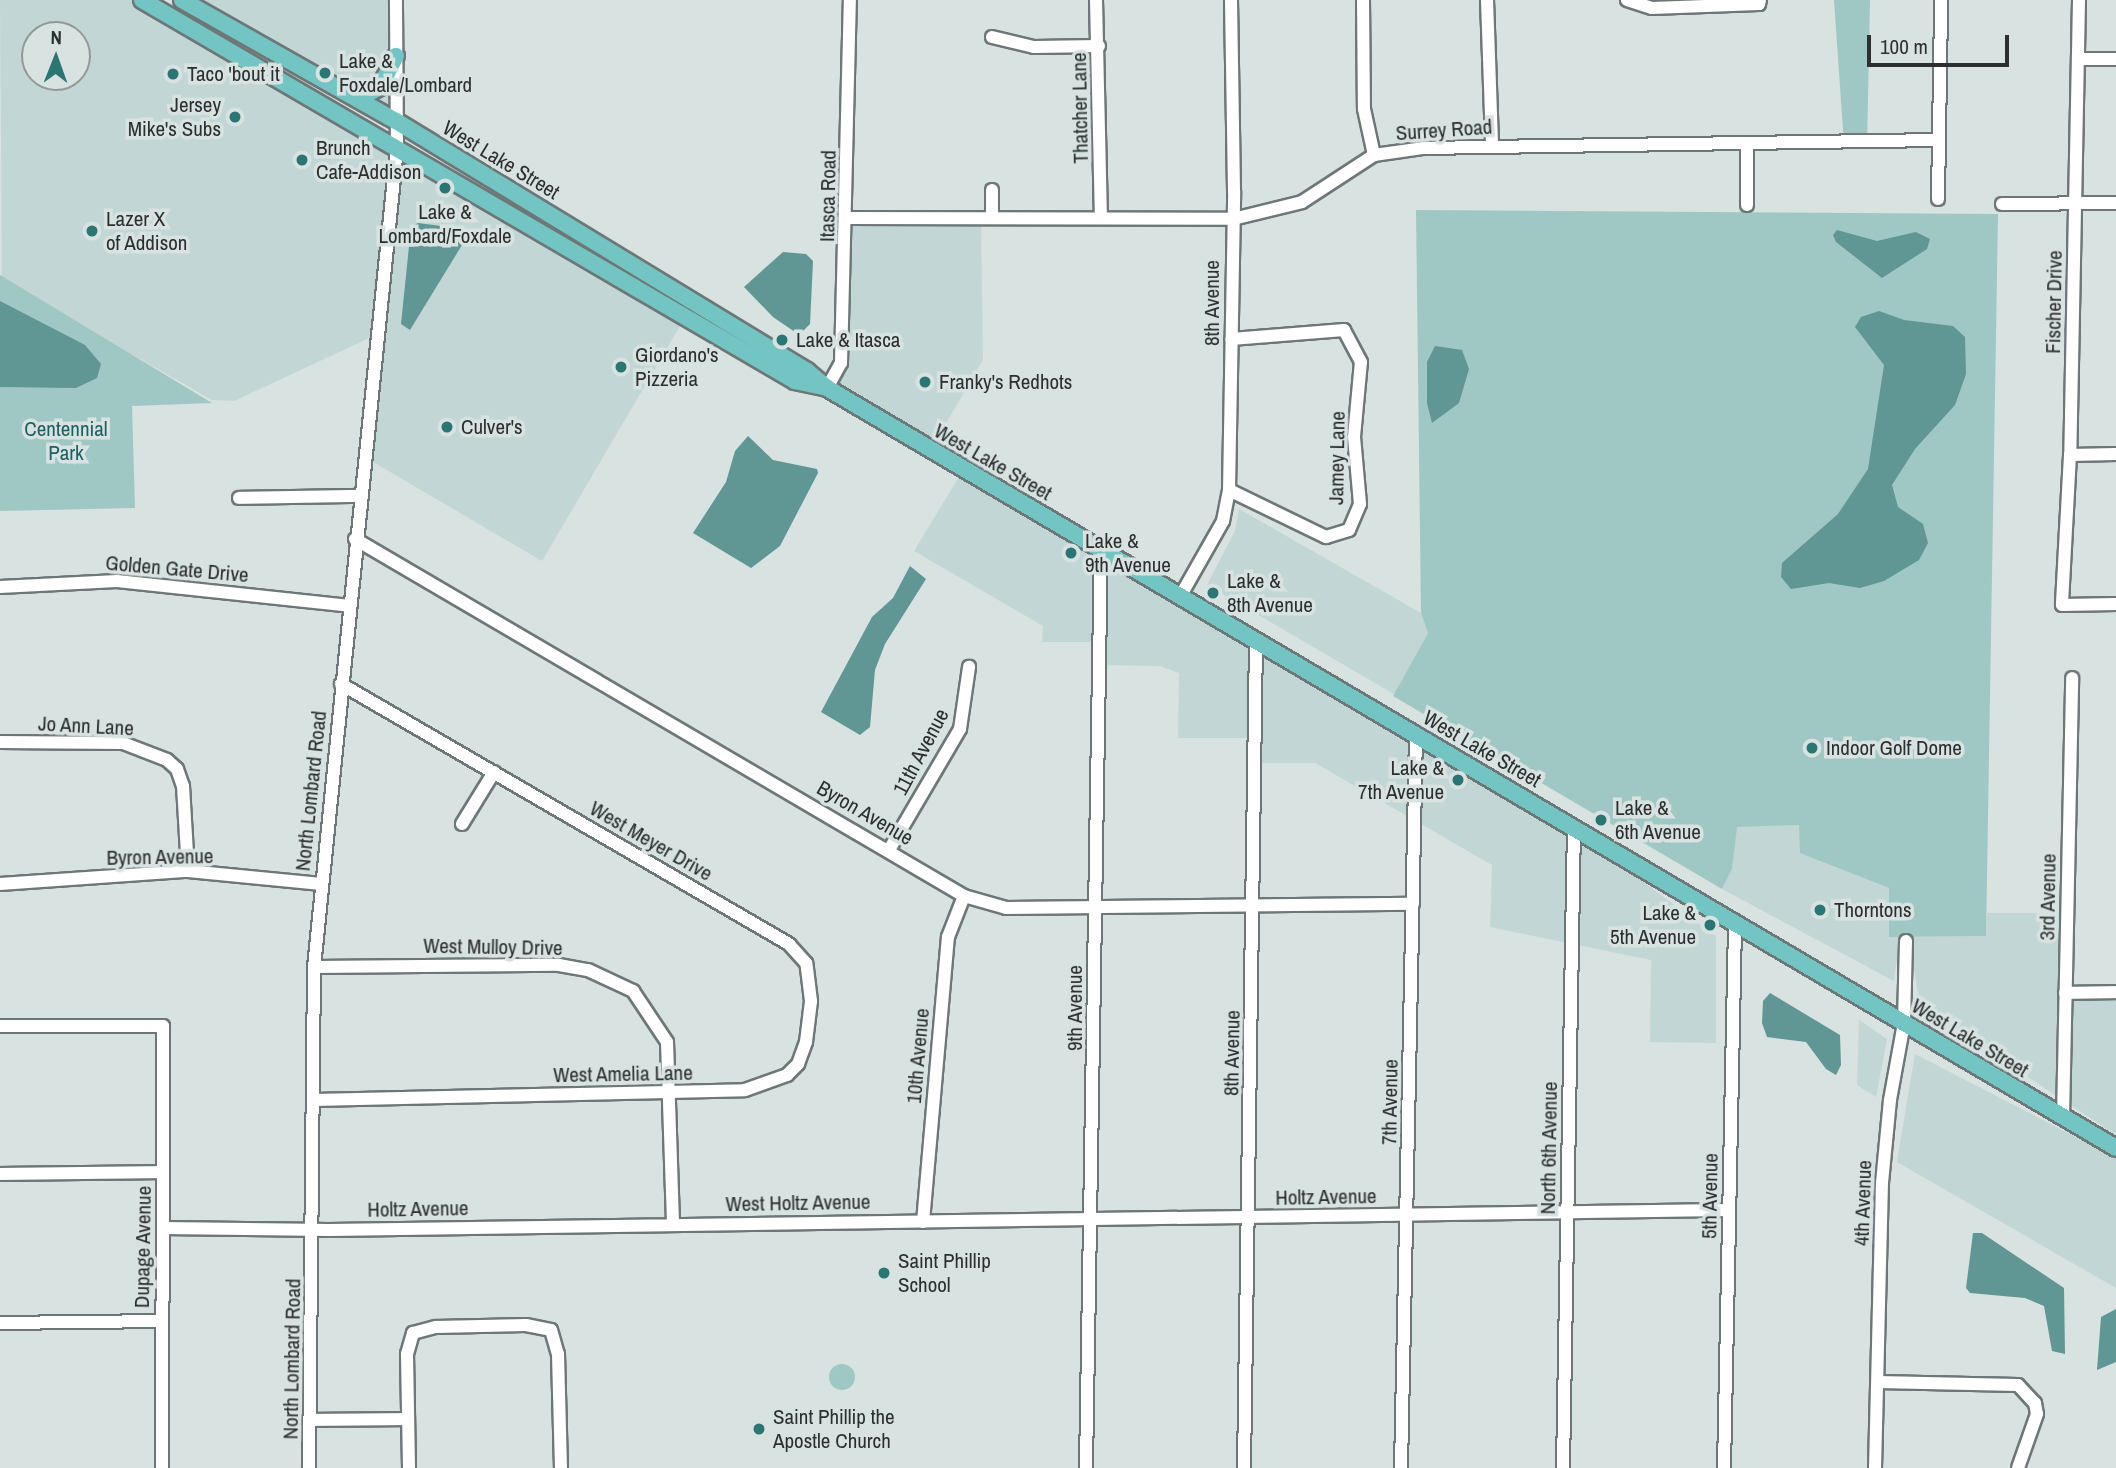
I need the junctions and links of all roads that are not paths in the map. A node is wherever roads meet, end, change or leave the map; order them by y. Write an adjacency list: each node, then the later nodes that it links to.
1 (142, 0): 23 (main road, West Lake Street)
2 (182, 0): 18 (main road, West Lake Street)
3 (396, 0): 15 (street, North Lombard Road)
4 (850, 0): 33 (street, Itasca Road)
5 (1096, 0): 14 (street, Thatcher Lane)
6 (1231, 0): 34 (street, 8th Avenue)
7 (1363, 0): 24 (street)
8 (1487, 0): 22 (street)
9 (1627, 0): 12 (street)
10 (1941, 0): 20 (street)
11 (2079, 0): 16 (street, Fischer Drive)
12 (1759, 2)
13 (992, 37): 14 (street)
14 (1099, 46): 31 (street, Thatcher Lane)
15 (396, 56): 18 (main road); 19 (street, North Lombard Road)
16 (2078, 59): 17 (street); 29 (street, Fischer Drive)
17 (2116, 59)
18 (358, 99): 19 (main road, West Lake Street)
19 (396, 121): 23 (street, North Lombard Road); 36 (main road, West Lake Street)
20 (1938, 141): 21 (street, Surrey Road); 26 (street)
21 (1747, 143): 22 (street, Surrey Road); 30 (street)
22 (1492, 145): 24 (street, Surrey Road)
23 (397, 149): 36 (main road, West Lake Street); 40 (street, North Lombard Road)
24 (1374, 155): 34 (street, Surrey Road)
25 (992, 190): 32 (street)
26 (1938, 199)
27 (2116, 203): 29 (street)
28 (2002, 204): 29 (street)
29 (2075, 204): 38 (street, Fischer Drive)
30 (1747, 205)
31 (1101, 216): 32 (street, Surrey Road); 34 (street, Surrey Road)
32 (992, 217): 33 (street, Surrey Road)
33 (848, 218): 36 (street, Itasca Road)
34 (1233, 219): 35 (street, 8th Avenue)
35 (1231, 339): 39 (street, 8th Avenue); 39 (street, Jamey Lane)
36 (827, 388): 43 (main road, West Lake Street)
37 (2116, 454): 38 (street)
38 (2070, 455): 46 (street, Fischer Drive)
39 (1229, 490): 45 (street, 8th Avenue)
40 (359, 496): 41 (street); 42 (street, North Lombard Road)
41 (239, 498)
42 (355, 539): 47 (street, North Lombard Road); 57 (street, Byron Avenue)
43 (1101, 548): 45 (main road, West Lake Street); 64 (street, 9th Avenue)
44 (0, 587): 47 (street, Golden Gate Drive)
45 (1181, 595): 48 (main road, West Lake Street)
46 (2116, 604)
47 (350, 606): 51 (street, North Lombard Road)
48 (1256, 639): 52 (main road, West Lake Street); 63 (street, 8th Avenue)
49 (969, 667): 57 (street, 11th Avenue)
50 (2072, 678): 70 (street, 3rd Avenue)
51 (341, 684): 54 (street, West Meyer Drive); 60 (street, North Lombard Road)
52 (1416, 736): 56 (main road, West Lake Street); 62 (street, 7th Avenue)
53 (0, 742): 58 (street, Jo Ann Lane)
54 (494, 772): 55 (street); 67 (street, West Meyer Drive)
55 (462, 824)
56 (1574, 828): 65 (main road, West Lake Street); 80 (street, North 6th Avenue)
57 (889, 850): 61 (street, Byron Avenue)
58 (188, 871): 59 (street, Byron Avenue); 60 (street, Byron Avenue)
59 (0, 884)
60 (321, 884): 68 (street, North Lombard Road)
61 (964, 896): 64 (street, Byron Avenue); 84 (street, 10th Avenue)
62 (1413, 904): 63 (street, Byron Avenue); 81 (street, 7th Avenue)
63 (1253, 906): 64 (street, Byron Avenue); 82 (street, 8th Avenue)
64 (1094, 908): 83 (street, 9th Avenue)
65 (1735, 925): 71 (main road, West Lake Street); 79 (street, 5th Avenue)
66 (1906, 941): 71 (street, 4th Avenue)
67 (789, 944): 73 (street, West Amelia Lane)
68 (314, 967): 73 (street, West Mulloy Drive); 74 (street, North Lombard Road)
69 (2116, 992): 70 (street)
70 (2065, 993): 75 (street, 3rd Avenue)
71 (1905, 1023): 75 (main road, West Lake Street); 90 (street, 4th Avenue)
72 (0, 1026): 77 (street, Dupage Avenue)
73 (671, 1092): 74 (street, West Amelia Lane); 85 (street, West Mulloy Drive)
74 (314, 1100): 87 (street, North Lombard Road)
75 (2063, 1118): 76 (main road, West Lake Street)
76 (2116, 1148)
77 (163, 1172): 78 (street); 86 (street, Dupage Avenue)
78 (0, 1174)
79 (1728, 1210): 80 (street, Holtz Avenue); 101 (street, 5th Avenue)
80 (1567, 1212): 81 (street, Holtz Avenue); 100 (street, North 6th Avenue)
81 (1406, 1215): 82 (street, Holtz Avenue); 99 (street, 7th Avenue)
82 (1249, 1217): 83 (street, Holtz Avenue); 98 (street, 8th Avenue)
83 (1093, 1219): 84 (street, Holtz Avenue); 97 (street, 9th Avenue)
84 (923, 1222): 85 (street, West Holtz Avenue)
85 (673, 1224): 87 (street, Holtz Avenue)
86 (163, 1228): 87 (street, Holtz Avenue); 88 (street, Dupage Avenue)
87 (314, 1230): 92 (street, North Lombard Road)
88 (160, 1321): 89 (street); 93 (street, Dupage Avenue)
89 (0, 1323)
90 (1878, 1381): 102 (street, 4th Avenue); 103 (street)
91 (408, 1419): 92 (street); 95 (street); 96 (street)
92 (310, 1420): 94 (street, North Lombard Road)
93 (162, 1468)
94 (309, 1468)
95 (409, 1468)
96 (561, 1468)
97 (1086, 1468)
98 (1244, 1468)
99 (1401, 1468)
100 (1563, 1468)
101 (1724, 1468)
102 (1875, 1468)
103 (2018, 1468)

